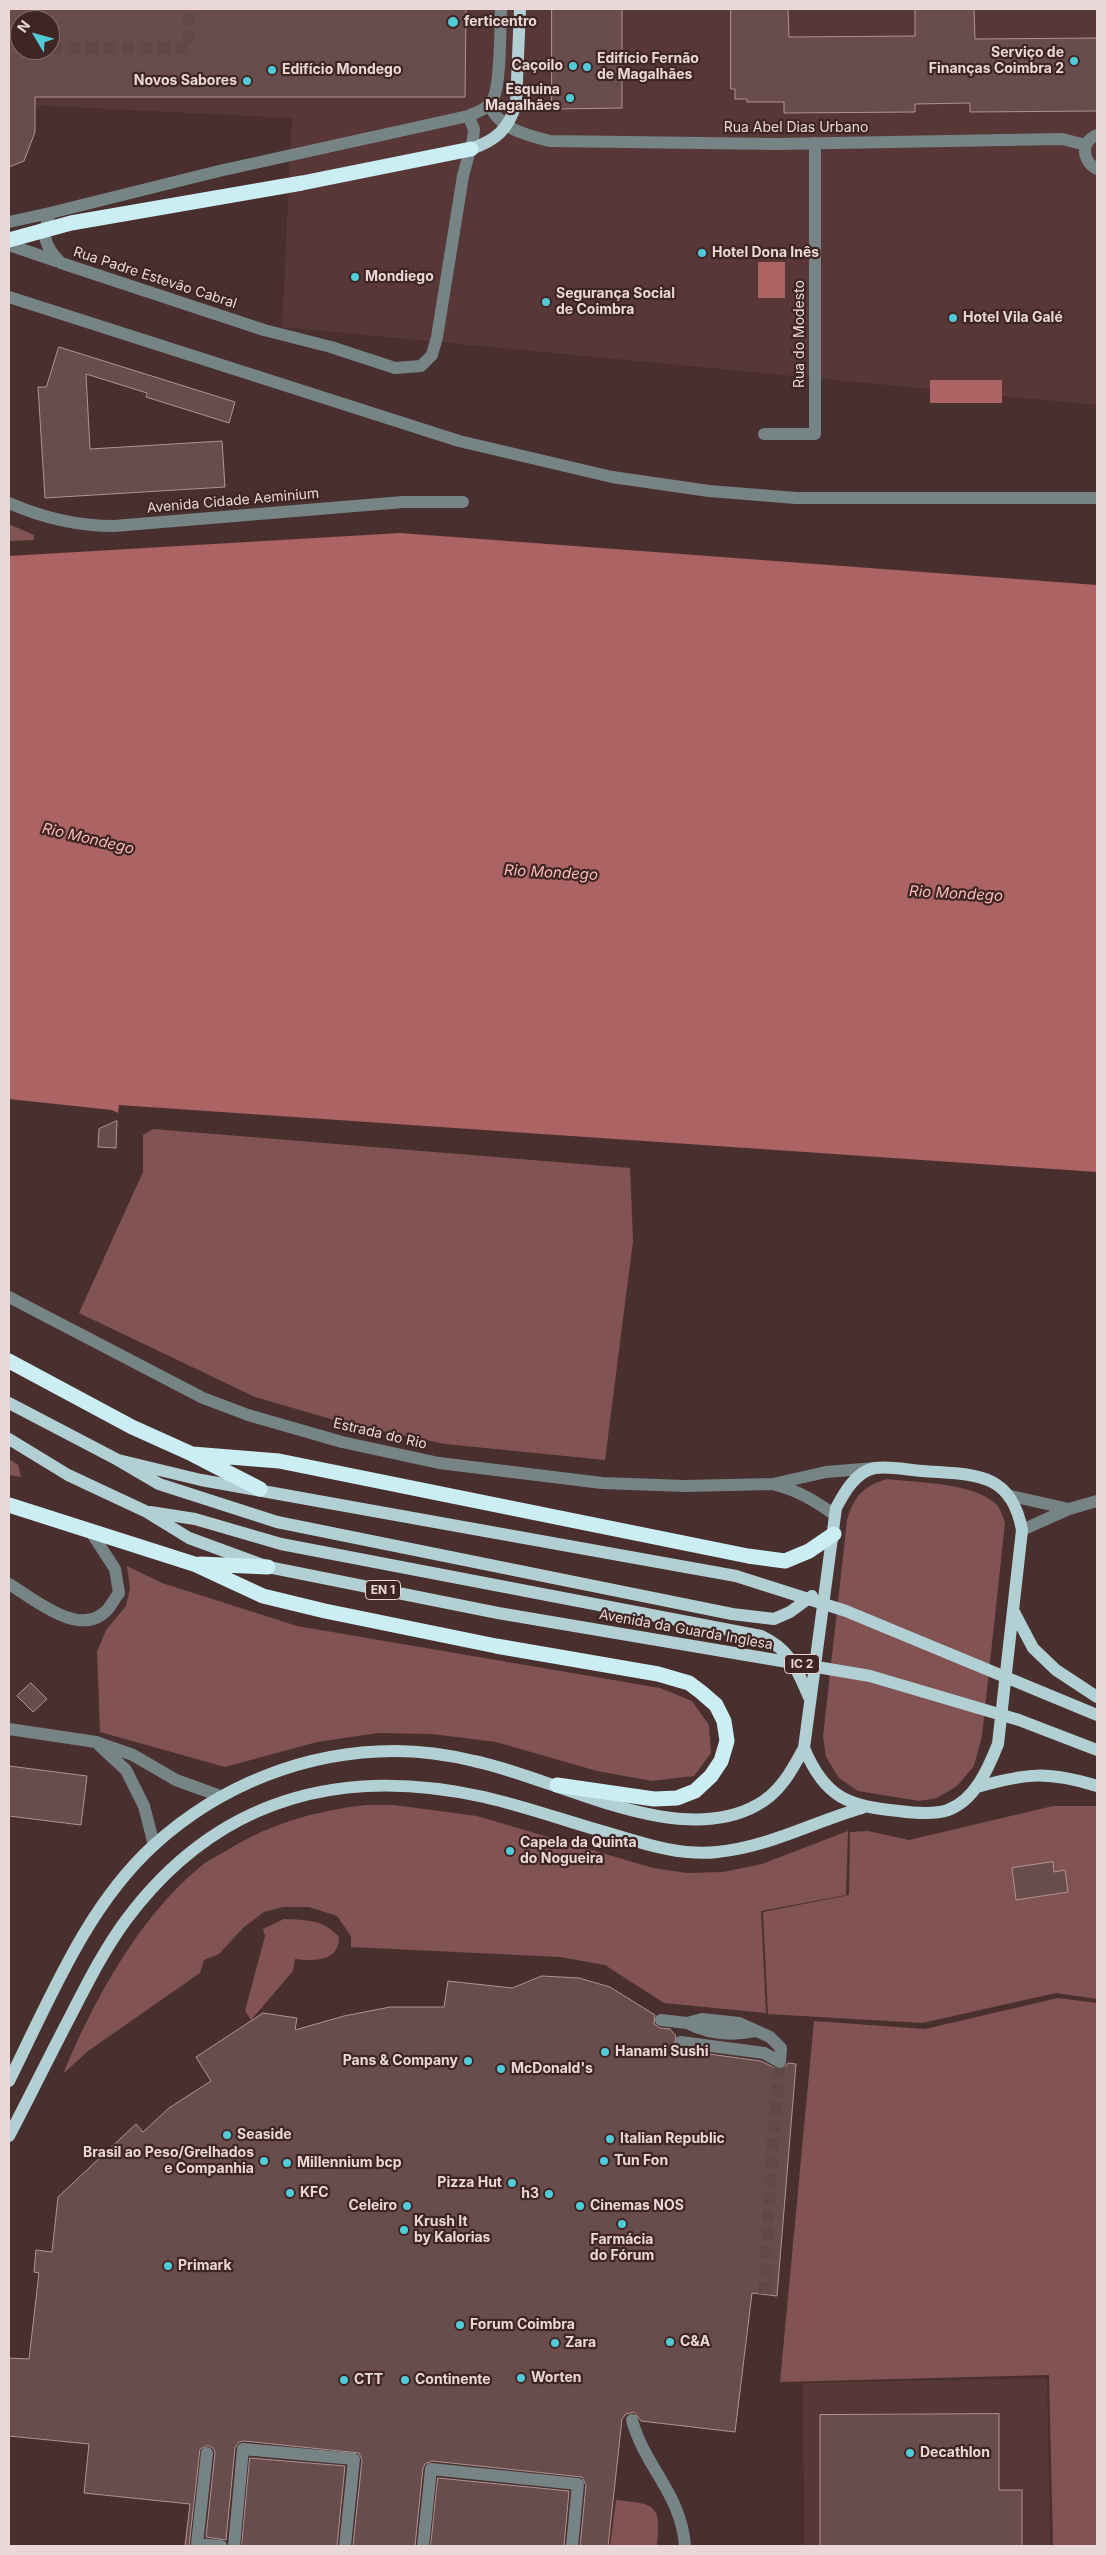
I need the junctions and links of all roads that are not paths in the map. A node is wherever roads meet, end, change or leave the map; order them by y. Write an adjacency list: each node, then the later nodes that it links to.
1 (501, 9): 3 (street)
2 (520, 9): 5 (main road)
3 (489, 104): 4 (street); 5 (street)
4 (468, 116): 9 (street, Rua Padre Estevão Cabral); 11 (street)
5 (507, 126): 7 (street, Rua Abel Dias Urbano); 9 (main road)
6 (1097, 135): 8 (street)
7 (814, 143): 8 (street, Rua Abel Dias Urbano); 17 (street, Rua do Modesto)
8 (1086, 145): 10 (street)
9 (471, 149): 13 (highway); 15 (street, Rua Padre Estevão Cabral)
10 (1097, 169)
11 (50, 213): 12 (street); 15 (street, Rua Padre Estevão Cabral)
12 (9, 222)
13 (9, 240)
14 (9, 246): 15 (street)
15 (61, 263)
16 (9, 297): 18 (street)
17 (764, 434)
18 (1097, 498)
19 (463, 502): 20 (street, Avenida Cidade Aeminium)
20 (9, 503)
21 (9, 1297): 28 (street, Estrada do Rio)
22 (9, 1361): 25 (highway)
23 (9, 1403): 26 (main road)
24 (9, 1439): 34 (main road)
25 (192, 1454): 29 (highway); 38 (highway)
26 (118, 1460): 29 (main road); 42 (main road)
27 (875, 1468): 28 (street, Estrada do Rio); 30 (main road); 35 (main road)
28 (773, 1484): 35 (street, Estrada do Rio)
29 (260, 1489): 47 (main road)
30 (1011, 1496): 33 (street); 36 (main road)
31 (1097, 1501): 33 (street)
32 (9, 1505): 37 (highway)
33 (1070, 1509): 36 (street)
34 (145, 1511): 40 (main road); 46 (main road)
35 (835, 1515): 38 (main road)
36 (1022, 1530): 43 (main road)
37 (91, 1532): 39 (highway); 41 (street)
38 (834, 1534): 42 (main road)
39 (194, 1564): 40 (highway); 52 (highway)
40 (268, 1567): 44 (main road, EN 1)
41 (9, 1584)
42 (826, 1586): 46 (main road)
43 (1014, 1611): 45 (main road); 54 (main road)
44 (498, 1613): 51 (main road, Avenida da Guarda Inglesa / IC 2)
45 (1097, 1697)
46 (810, 1699): 50 (main road)
47 (1097, 1715)
48 (9, 1730): 49 (street)
49 (96, 1742): 55 (street); 57 (street)
50 (804, 1748): 52 (main road); 56 (main road)
51 (1097, 1750)
52 (557, 1786): 55 (main road)
53 (1097, 1786): 54 (main road)
54 (977, 1787): 56 (main road)
55 (220, 1796): 57 (main road)
56 (862, 1808): 61 (main road)
57 (154, 1845): 60 (main road)
58 (661, 2020): 59 (street)
59 (681, 2042)
60 (9, 2081)
61 (9, 2136)
62 (632, 2420): 69 (street)
63 (207, 2453): 64 (street)
64 (221, 2546)
65 (234, 2546): 66 (street)
66 (345, 2546)
67 (423, 2546): 68 (street)
68 (572, 2546)
69 (685, 2546)

